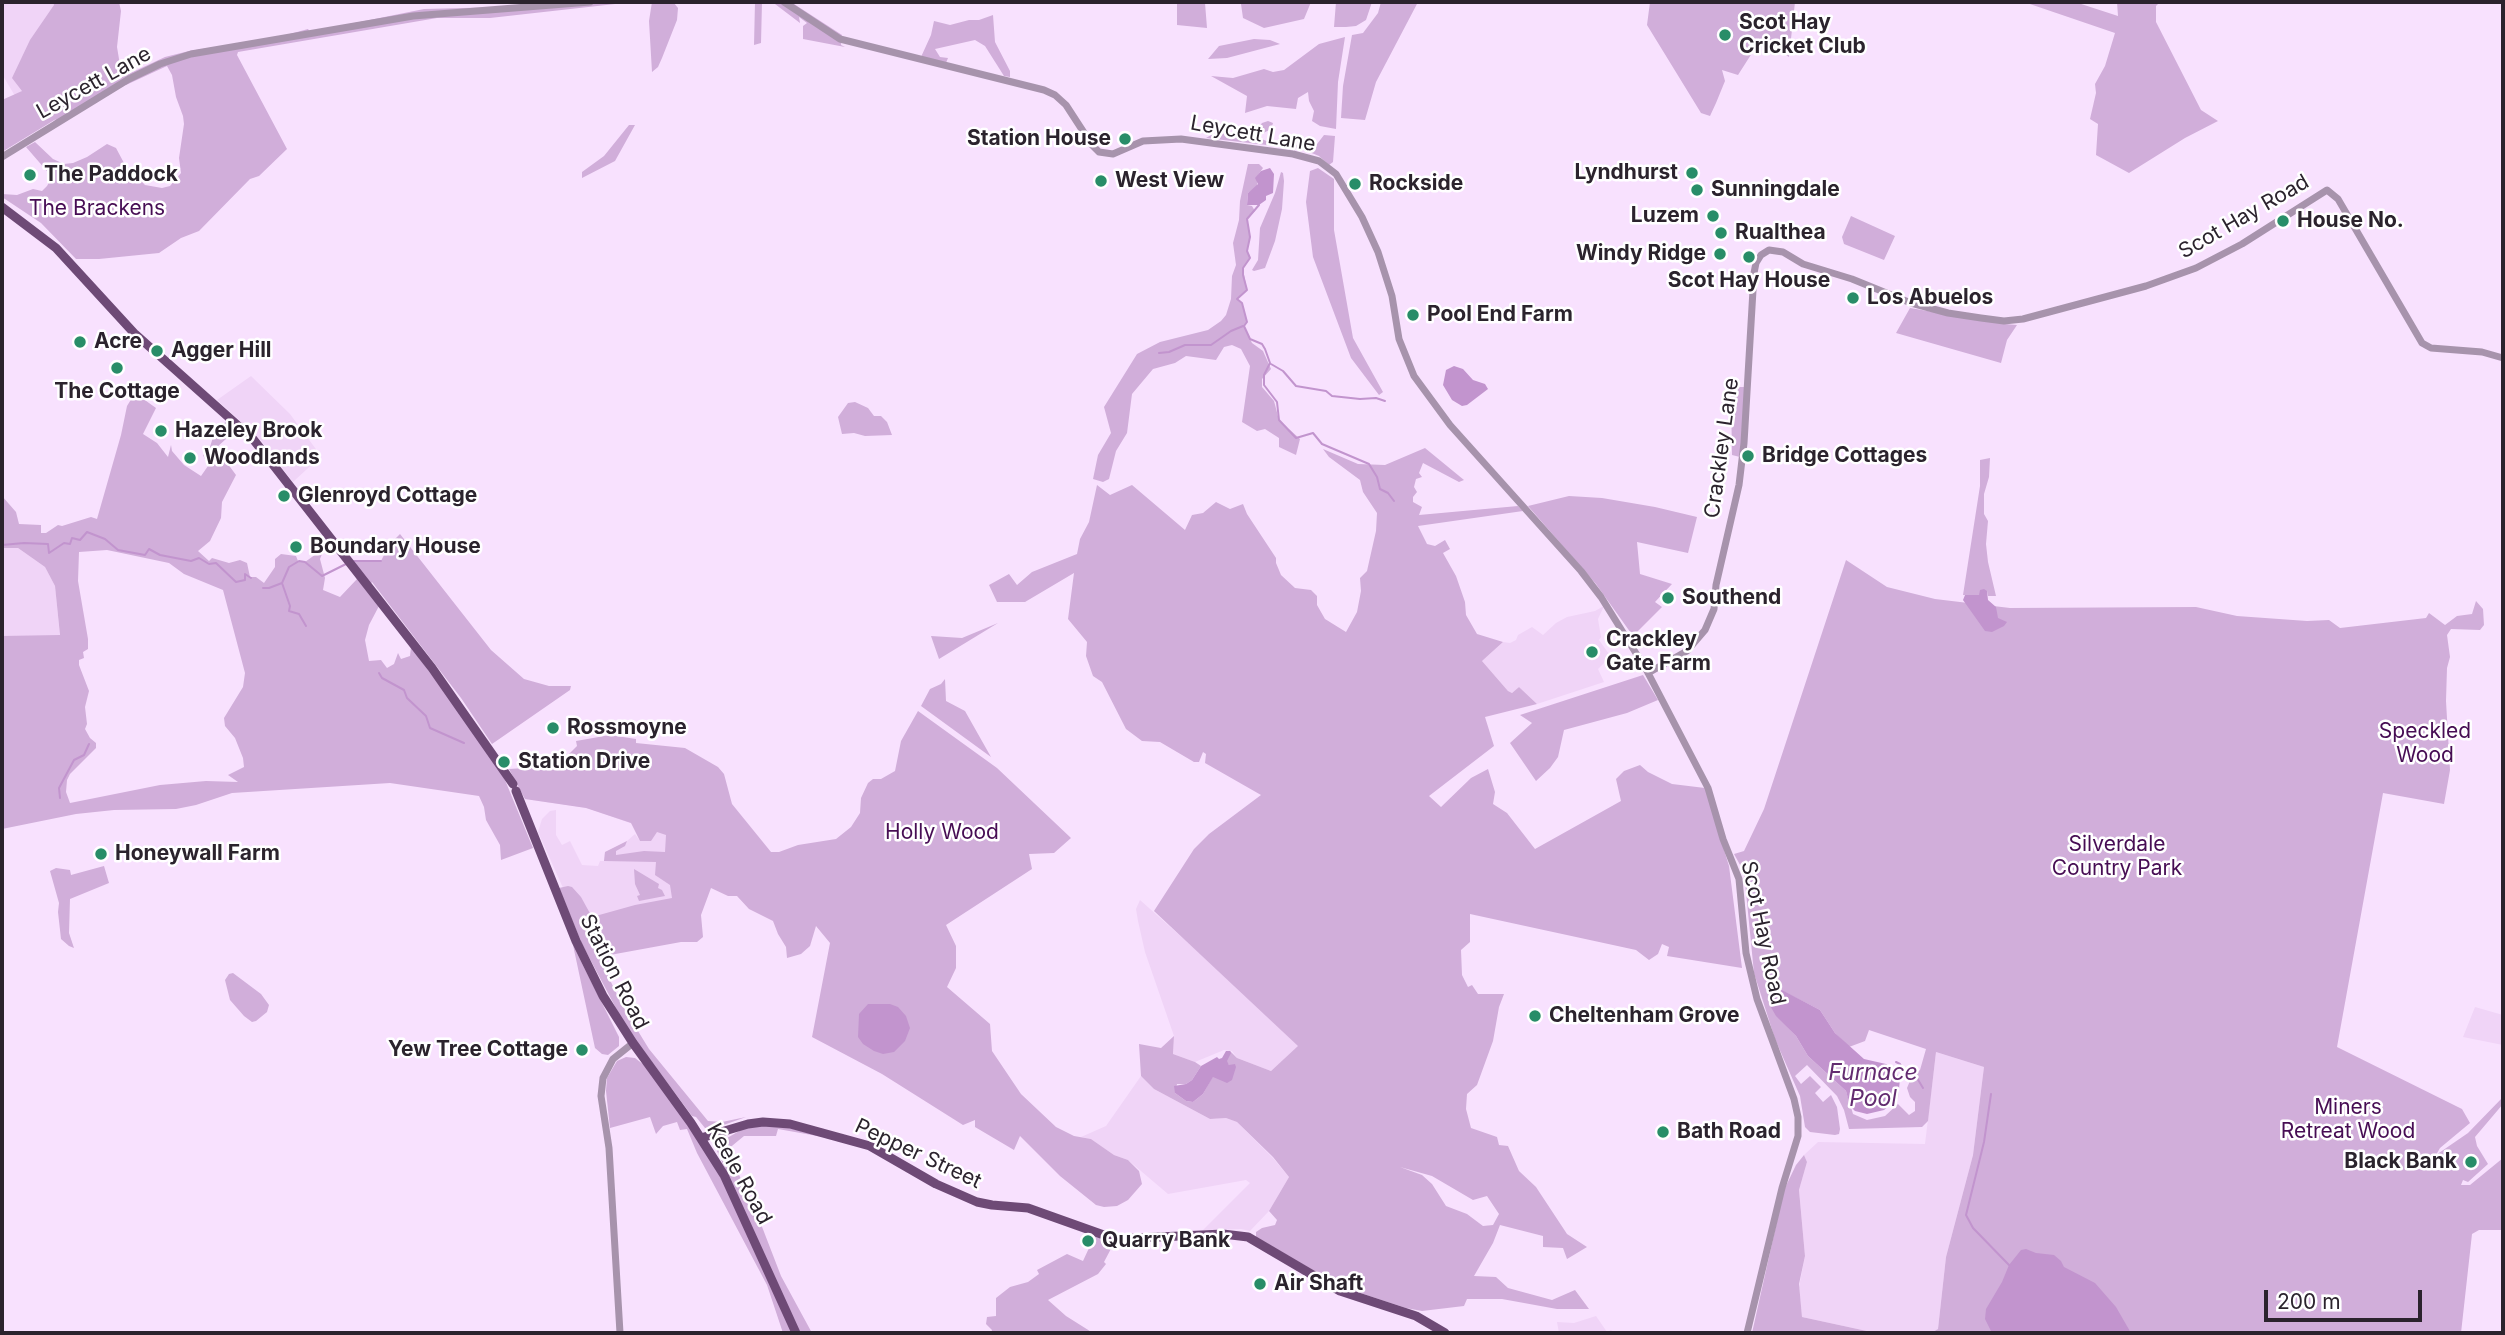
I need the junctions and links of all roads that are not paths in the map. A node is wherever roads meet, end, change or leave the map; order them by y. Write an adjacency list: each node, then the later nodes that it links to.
1 (590, 2): 3 (street)
2 (784, 2): 8 (street, Leycett Lane)
3 (582, 3): 4 (street, Leycett Lane)
4 (2, 157)
5 (2, 207): 9 (main road, Station Road)
6 (2004, 321): 7 (street, Scot Hay Road); 8 (street, Crackley Lane)
7 (2503, 358)
8 (1648, 672): 16 (street, Scot Hay Road)
9 (633, 1043): 11 (main road, Keele Road); 13 (street, Station Road)
10 (728, 1131): 11 (main road, Pepper Street); 12 (main road); 15 (main road, Pepper Street)
11 (701, 1138): 12 (main road, Keele Road)
12 (709, 1150): 14 (main road, Keele Road)
13 (620, 1333)
14 (796, 1333)
15 (1445, 1333)
16 (1747, 1333)

